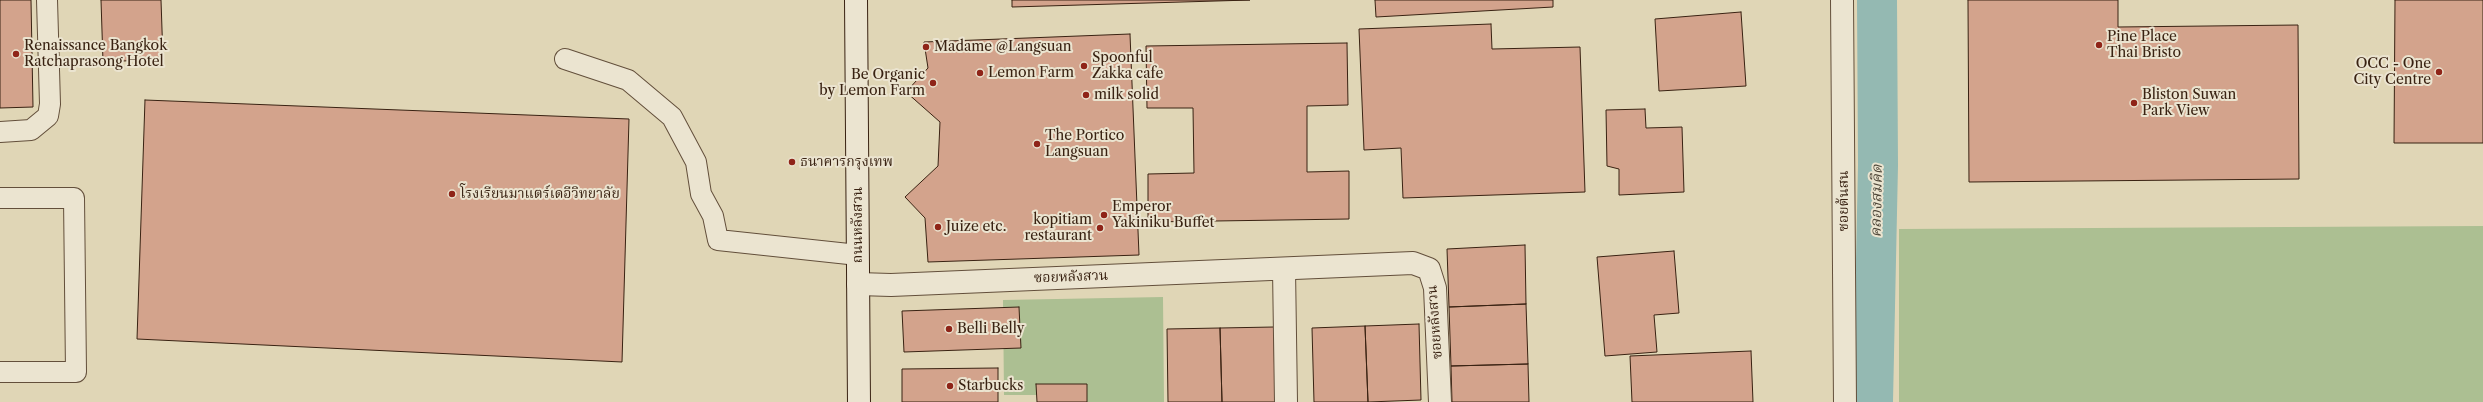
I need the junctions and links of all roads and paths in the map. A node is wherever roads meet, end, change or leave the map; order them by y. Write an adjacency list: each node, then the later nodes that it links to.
1 (47, 0): 5 (lane)
2 (856, 0): 7 (street, ถนนหลังสวน)
3 (1842, 0): 14 (street, ซอยต้นสน)
4 (565, 59): 7 (lane)
5 (0, 132)
6 (0, 198): 10 (lane)
7 (858, 255): 9 (street, ถนนหลังสวน)
8 (1284, 269): 9 (street, ซอยหลังสวน); 12 (street); 13 (street, ซอยหลังสวน)
9 (858, 284): 11 (street, ถนนหลังสวน)
10 (0, 372)
11 (860, 402)
12 (1286, 402)
13 (1440, 402)
14 (1845, 402)

